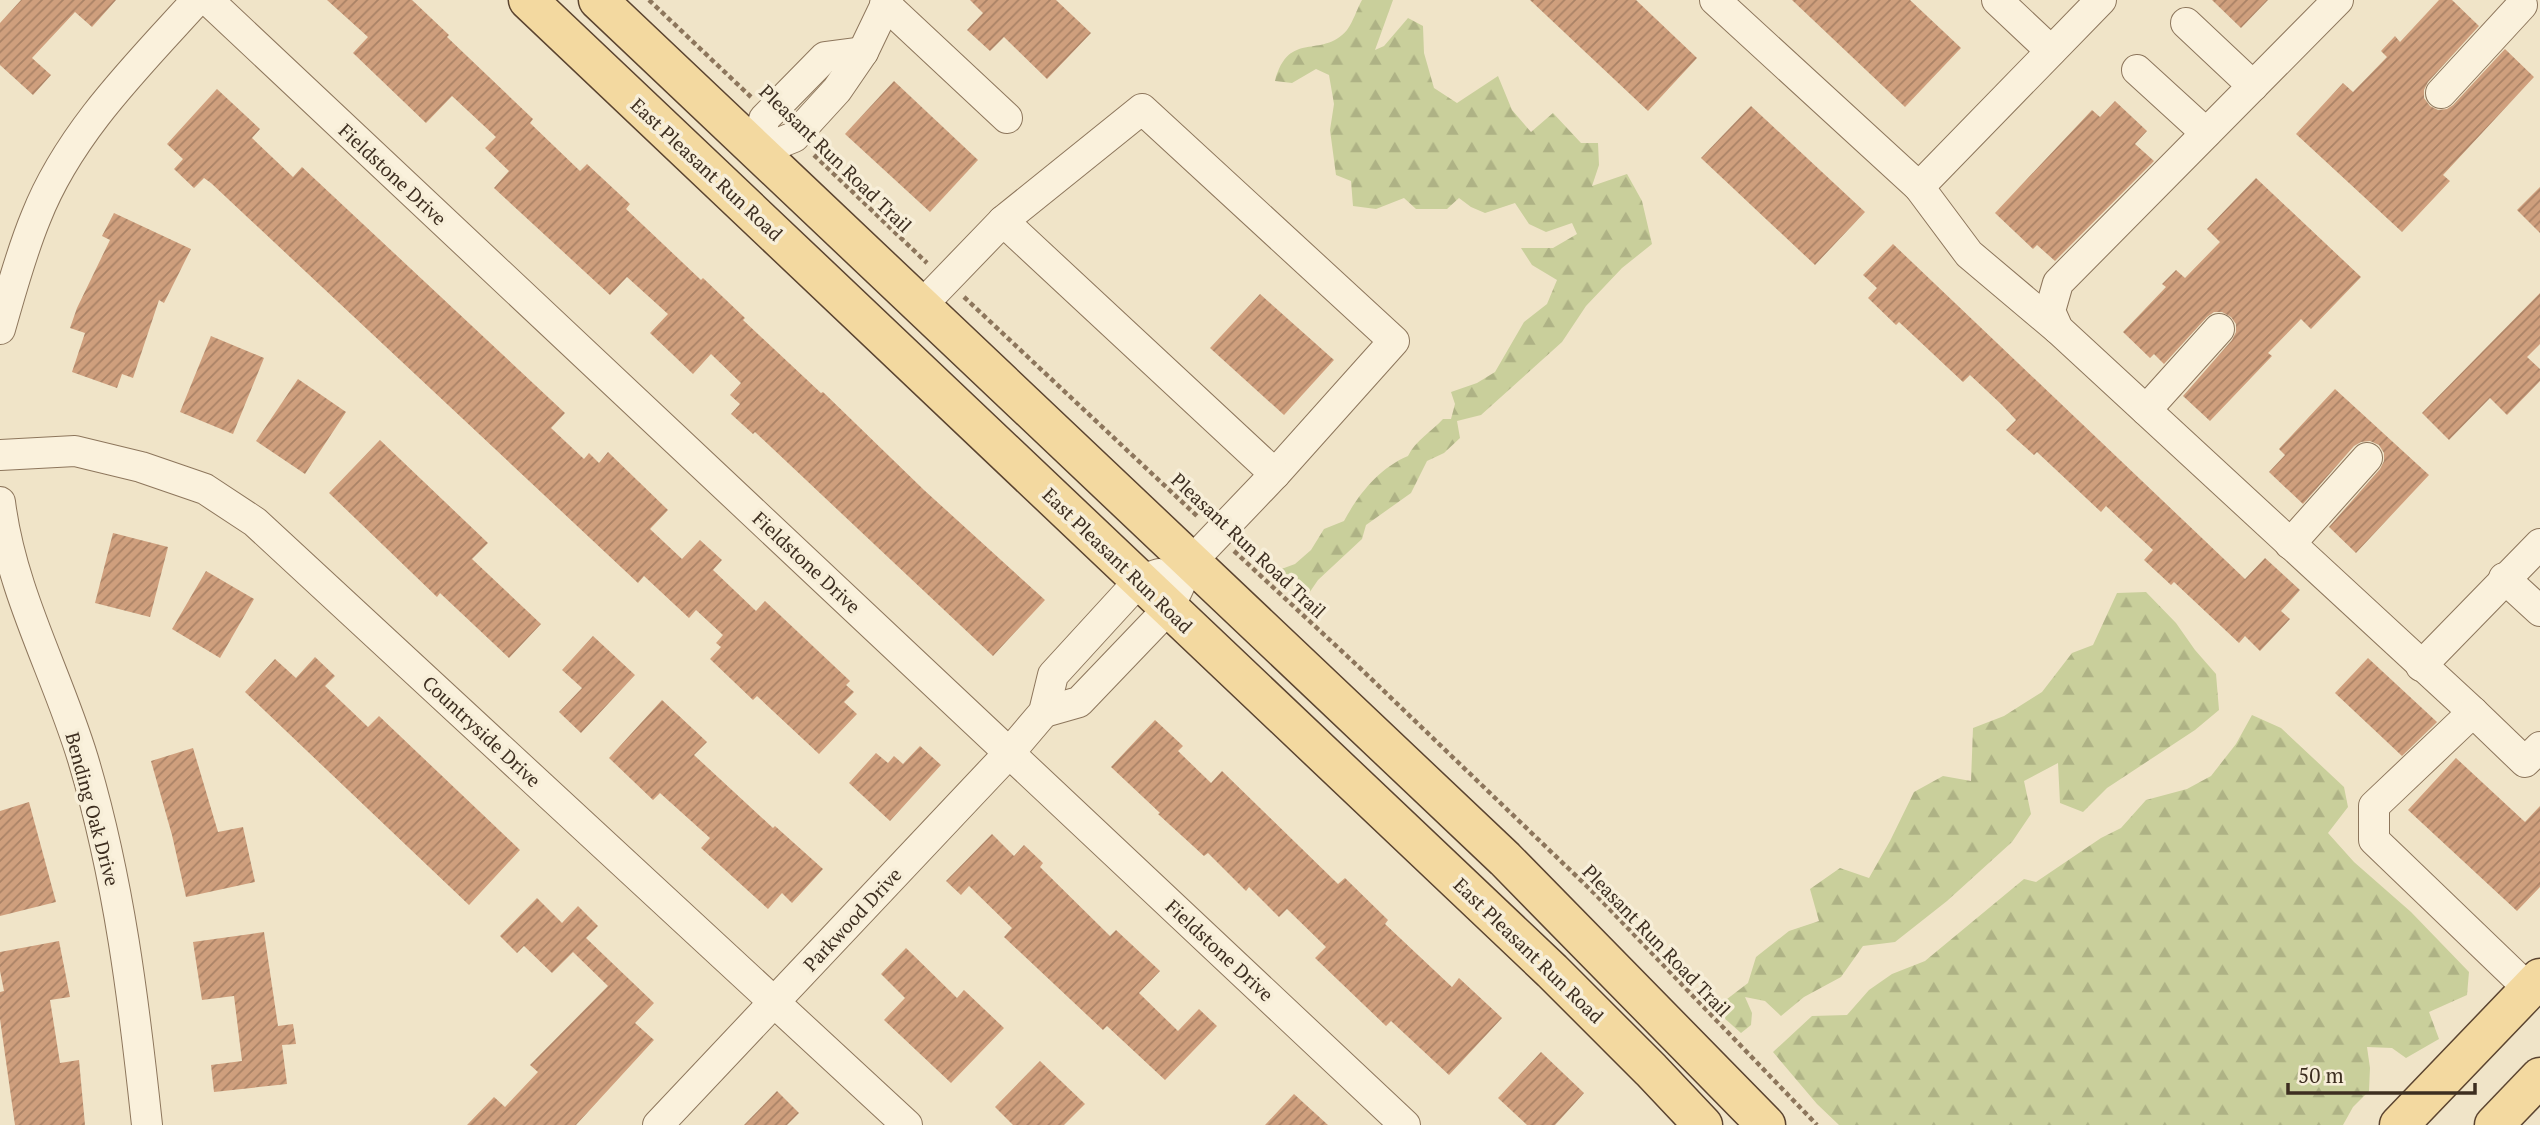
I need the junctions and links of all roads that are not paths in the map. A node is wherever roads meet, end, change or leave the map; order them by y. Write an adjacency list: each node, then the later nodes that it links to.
1 (197, 0): 24 (street)
2 (208, 0): 43 (street, Fieldstone Drive)
3 (528, 0): 21 (main road, East Pleasant Run Road)
4 (598, 0): 19 (main road)
5 (1714, 0): 20 (street)
6 (1997, 0): 13 (street)
7 (2101, 0): 13 (street)
8 (2338, 0): 15 (street)
9 (887, 2): 12 (street); 17 (street)
10 (2526, 9): 16 (street)
11 (2186, 23): 15 (street)
12 (863, 51): 19 (street); 19 (street)
13 (2051, 51): 20 (street)
14 (2137, 70): 18 (street)
15 (2253, 86): 18 (street)
16 (2441, 93)
17 (1007, 118)
18 (2206, 133): 25 (street)
19 (758, 151): 21 (main road); 23 (main road)
20 (1919, 187): 25 (street)
21 (726, 188): 36 (main road, East Pleasant Run Road)
22 (1003, 221): 23 (street); 30 (street); 30 (street)
23 (933, 293): 34 (main road)
24 (0, 329)
25 (2058, 329): 27 (street)
26 (2219, 329): 27 (street)
27 (2146, 410): 32 (street)
28 (0, 455): 45 (street, Countryside Drive)
29 (2367, 457): 32 (street)
30 (1275, 474): 34 (street)
31 (0, 502): 47 (street, Bending Oak Drive)
32 (2290, 544): 39 (street)
33 (2540, 544): 35 (street)
34 (1190, 563): 36 (street, Parkwood Drive); 37 (street); 52 (main road)
35 (2504, 578): 38 (street); 39 (street)
36 (1140, 580): 37 (main road, East Pleasant Run Road); 40 (street, Parkwood Drive)
37 (1169, 608): 40 (street); 51 (main road, East Pleasant Run Road)
38 (2540, 611)
39 (2421, 666): 41 (street)
40 (1044, 712): 43 (street, Parkwood Drive)
41 (2473, 712): 42 (street); 44 (street)
42 (2540, 747)
43 (1010, 752): 45 (street, Parkwood Drive); 50 (street, Fieldstone Drive)
44 (2534, 984): 53 (main road)
45 (775, 1001): 48 (street, Parkwood Drive); 49 (street, Countryside Drive)
46 (2540, 1077): 54 (main road)
47 (147, 1125)
48 (658, 1125)
49 (907, 1125)
50 (1405, 1125)
51 (1703, 1125)
52 (1766, 1125)
53 (2399, 1125)
54 (2494, 1125)

